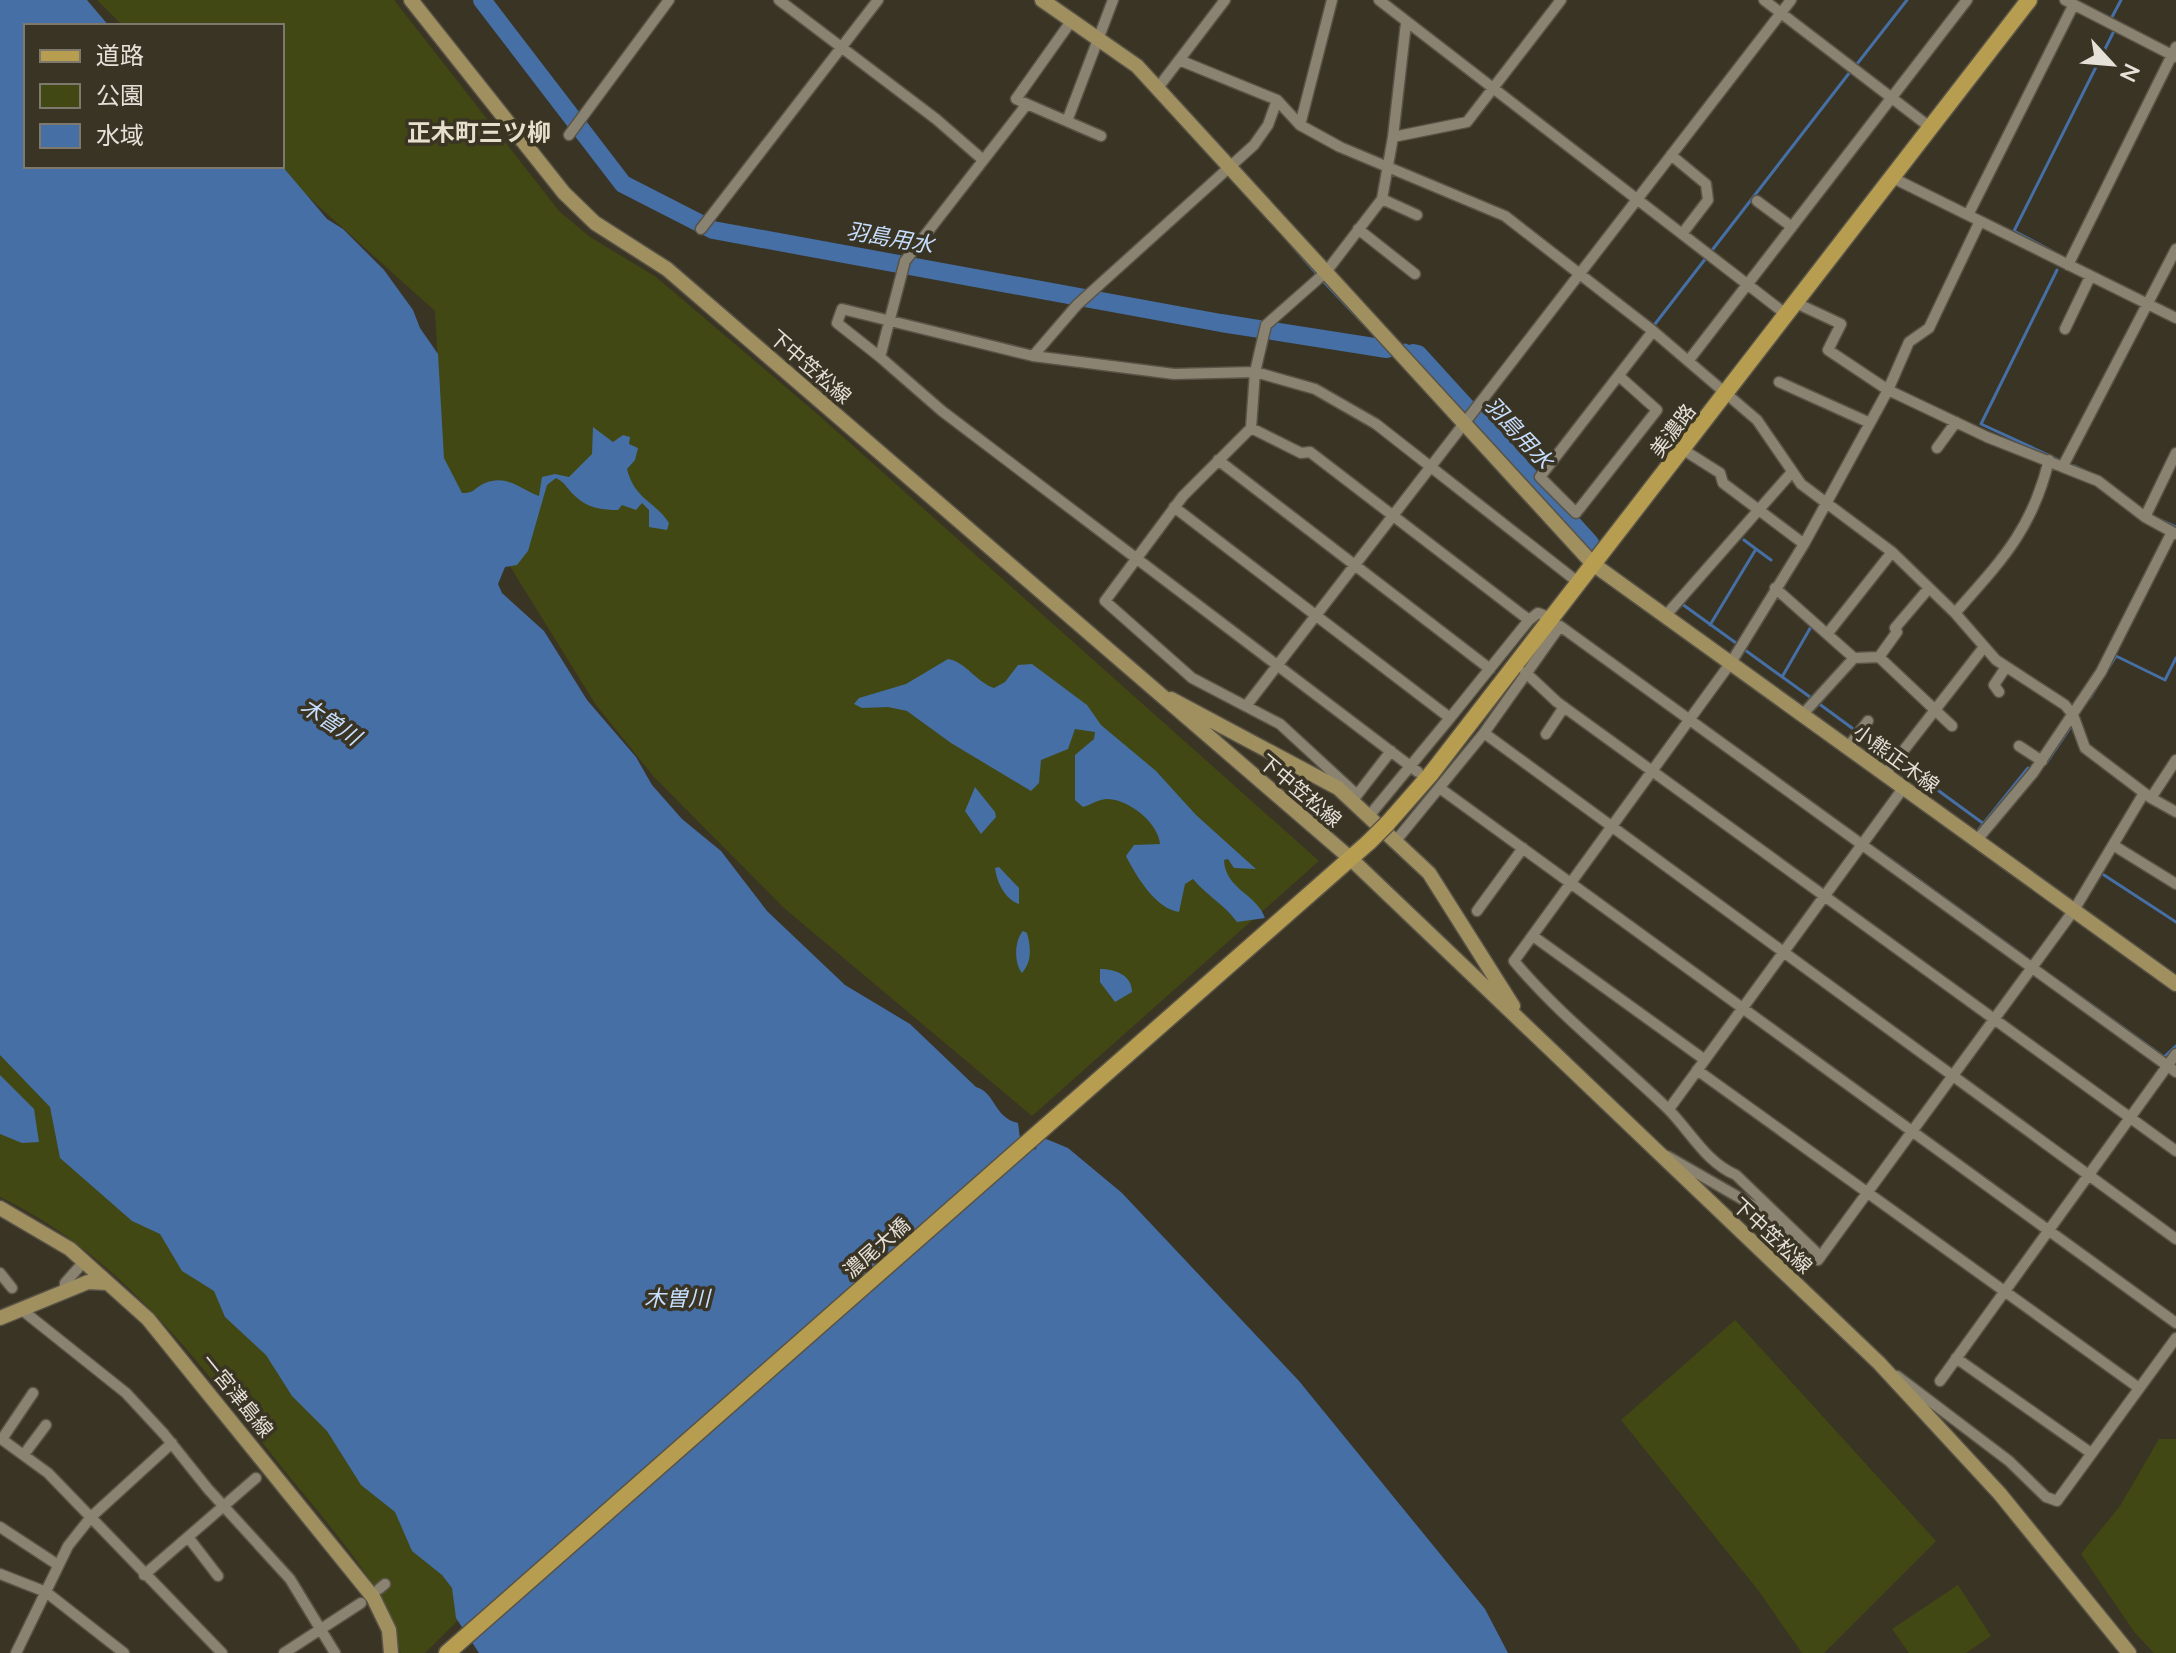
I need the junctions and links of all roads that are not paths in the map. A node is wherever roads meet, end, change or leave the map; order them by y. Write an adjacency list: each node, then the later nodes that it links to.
1 (411, 0): 112 (main road, 下中笠松線)
2 (669, 0): 31 (street)
3 (779, 0): 20 (street)
4 (878, 0): 20 (street)
5 (1042, 0): 17 (main road, 小熊正木線)
6 (1113, 0): 19 (street)
7 (1225, 0): 22 (street)
8 (1332, 0): 29 (street)
9 (1561, 0): 24 (street)
10 (1764, 0): 16 (street)
11 (1791, 0): 16 (street)
12 (1967, 0): 25 (street)
13 (2029, 0): 30 (main road, 美濃路)
14 (1382, 1): 18 (street)
15 (2069, 3): 21 (street); 43 (street)
16 (1781, 13): 25 (street); 34 (street)
17 (1072, 20): 19 (main road, 小熊正木線); 27 (street)
18 (1406, 23): 24 (street); 33 (street)
19 (1099, 38): 23 (main road, 小熊正木線); 28 (street)
20 (842, 47): 35 (street); 46 (street)
21 (2175, 53): 50 (street)
22 (1179, 60): 23 (street); 26 (street)
23 (1157, 89): 36 (main road, 小熊正木線)
24 (1492, 89): 33 (street); 40 (street)
25 (1891, 98): 30 (street); 45 (street)
26 (1277, 100): 29 (street); 36 (street)
27 (1027, 104): 28 (street); 35 (street)
28 (1067, 121): 32 (street)
29 (1300, 125): 37 (street)
30 (1931, 128): 38 (main road, 美濃路)
31 (569, 135)
32 (1101, 136)
33 (1393, 137): 37 (street)
34 (1671, 155): 40 (street); 48 (street)
35 (982, 159): 59 (street)
36 (1229, 167): 51 (main road, 小熊正木線); 62 (street)
37 (1386, 167): 39 (street); 52 (street)
38 (1893, 178): 43 (street); 57 (main road, 美濃路)
39 (1382, 199): 42 (street); 47 (street)
40 (1637, 199): 48 (street); 52 (street)
41 (1757, 201): 45 (street)
42 (1417, 215)
43 (1968, 215): 44 (street)
44 (1980, 221): 50 (street); 68 (street)
45 (1792, 227): 55 (street)
46 (701, 229)
47 (1358, 229): 51 (street); 53 (street)
48 (1682, 234): 55 (street)
49 (2176, 249): 56 (street)
50 (2068, 265): 54 (street)
51 (1326, 272): 65 (street); 70 (main road, 小熊正木線)
52 (1579, 272): 61 (street); 70 (street)
53 (1415, 274)
54 (2090, 277): 56 (street); 60 (street)
55 (1747, 284): 57 (street); 64 (street)
56 (2146, 305): 58 (street); 80 (street)
57 (1791, 309): 68 (street); 69 (main road, 美濃路)
58 (2176, 318)
59 (888, 321): 62 (street); 63 (street); 63 (street)
60 (2065, 329)
61 (1653, 331): 64 (street); 66 (street)
62 (1033, 356): 65 (street)
63 (880, 357): 92 (street)
64 (1689, 360): 69 (street)
65 (1255, 372): 73 (street); 79 (street)
66 (1619, 376): 86 (street); 86 (street)
67 (1779, 382): 72 (street)
68 (1888, 390): 71 (street); 72 (street)
69 (1724, 394): 75 (main road, 美濃路); 81 (street)
70 (1466, 421): 79 (street); 88 (main road, 小熊正木線)
71 (1956, 422): 74 (street); 78 (street)
72 (1870, 423): 82 (street)
73 (1251, 428): 77 (street); 85 (street)
74 (1937, 448)
75 (1682, 449): 84 (street); 94 (main road, 美濃路)
76 (2176, 453): 87 (street)
77 (1218, 460): 83 (street); 93 (street)
78 (2049, 460): 80 (street); 98 (street)
79 (1430, 466): 85 (street); 95 (street)
80 (2063, 466): 87 (street)
81 (1792, 472): 82 (street); 84 (street)
82 (1827, 503): 90 (street); 91 (street)
83 (1174, 507): 92 (street); 99 (street)
84 (1761, 511): 90 (street); 100 (street)
85 (1393, 515): 93 (street); 101 (street)
86 (1574, 515): 88 (street)
87 (2145, 517): 89 (street)
88 (1562, 529): 94 (main road, 小熊正木線)
89 (2174, 533): 118 (street)
90 (1804, 544): 96 (street)
91 (1892, 552): 97 (street); 103 (street)
92 (1137, 556): 108 (street); 114 (street)
93 (1355, 563): 99 (street); 110 (street)
94 (1593, 564): 95 (main road, 美濃路); 100 (main road, 小熊正木線)
95 (1579, 583): 102 (main road, 美濃路)
96 (1775, 588): 103 (street); 107 (street)
97 (1929, 588): 98 (street); 105 (street)
98 (1955, 613): 104 (street)
99 (1315, 614): 108 (street); 119 (street)
100 (1667, 614): 107 (main road, 小熊正木線)
101 (1529, 620): 102 (street); 110 (street)
102 (1556, 622): 111 (street); 120 (street); 144 (main road, 美濃路, bridge)
103 (1828, 633): 106 (street)
104 (1984, 647): 109 (street); 116 (street)
105 (1879, 657): 106 (street); 116 (street)
106 (1854, 658): 117 (street)
107 (1732, 661): 117 (main road, 小熊正木線); 120 (street)
108 (1277, 663): 114 (street); 127 (street)
109 (2006, 667): 113 (street); 118 (street)
110 (1490, 669): 119 (street)
111 (1525, 672): 115 (street); 123 (street)
112 (1149, 687): 137 (main road); 144 (main road, 下中笠松線)
113 (1999, 692)
114 (1246, 706): 127 (street)
115 (1564, 707): 124 (street); 131 (street)
116 (1936, 710): 122 (street); 132 (street)
117 (1803, 714): 126 (main road, 小熊正木線)
118 (2073, 715): 129 (street); 135 (street)
119 (1450, 718): 130 (street)
120 (1690, 720): 131 (street); 141 (street)
121 (1868, 721): 126 (street)
122 (1952, 726)
123 (1484, 733): 134 (street); 138 (street)
124 (1546, 734)
125 (2019, 746): 129 (street)
126 (1848, 747): 132 (main road, 小熊正木線)
127 (1391, 751): 130 (street)
128 (2176, 760): 135 (street)
129 (2042, 761): 139 (street)
130 (1415, 769): 137 (street)
131 (1652, 772): 138 (street); 148 (street)
132 (1886, 773): 133 (main road, 小熊正木線)
133 (1904, 787): 139 (main road, 小熊正木線); 141 (street)
134 (1441, 789): 140 (street); 143 (street)
135 (2147, 795): 136 (street); 142 (street)
136 (2176, 812)
137 (1369, 816): 140 (main road)
138 (1612, 828): 146 (street); 152 (street)
139 (1976, 841): 149 (main road, 小熊正木線)
140 (1394, 843): 157 (main road)
141 (1862, 845): 148 (street); 153 (street)
142 (2113, 845): 147 (street); 149 (street)
143 (1523, 848): 146 (street); 150 (street)
144 (1350, 858): 145 (main road, 美濃路); 157 (main road, 下中笠松線)
145 (1334, 872): 212 (main road, 濃尾大橋)
146 (1572, 884): 151 (street); 155 (street)
147 (2176, 884)
148 (1825, 896): 152 (street); 156 (street)
149 (2074, 910): 153 (street); 154 (main road, 小熊正木線)
150 (1477, 911)
151 (1533, 936): 159 (street); 163 (street)
152 (1783, 952): 155 (street); 162 (street)
153 (2032, 967): 156 (street); 160 (street)
154 (2176, 984)
155 (1742, 1010): 159 (street); 165 (street)
156 (1994, 1018): 162 (street); 164 (street)
157 (1537, 1037): 166 (main road, 下中笠松線)
158 (2176, 1054): 160 (street)
159 (1705, 1060): 161 (street)
160 (2172, 1069): 164 (street)
161 (1697, 1070): 163 (street); 169 (street)
162 (1953, 1075): 165 (street); 168 (street)
163 (1669, 1109): 173 (street)
164 (2131, 1119): 167 (street); 168 (street)
165 (1913, 1132): 169 (street); 171 (street)
166 (1651, 1148): 173 (street); 185 (main road, 下中笠松線)
167 (2176, 1151)
168 (2089, 1176): 171 (street); 172 (street)
169 (1868, 1193): 173 (street); 179 (street)
170 (0, 1208): 176 (main road, 一宮津島線)
171 (2048, 1230): 179 (street); 182 (street)
172 (2176, 1239)
173 (1818, 1260)
174 (80, 1266): 178 (street)
175 (0, 1273): 177 (street)
176 (107, 1283): 178 (main road); 206 (main road, 一宮津島線)
177 (12, 1288)
178 (65, 1290): 180 (main road)
179 (2004, 1292): 184 (street); 187 (street)
180 (22, 1310): 181 (main road); 191 (street)
181 (0, 1318)
182 (2176, 1323)
183 (2176, 1338): 187 (street)
184 (1956, 1358): 186 (street); 193 (street)
185 (1879, 1363): 193 (street); 213 (main road, 下中笠松線)
186 (1940, 1381)
187 (2139, 1388): 193 (street)
188 (33, 1393): 190 (street)
189 (46, 1425): 192 (street)
190 (1, 1439): 192 (street)
191 (172, 1443): 195 (street); 196 (street)
192 (25, 1453): 196 (street)
193 (2091, 1453)
194 (256, 1478): 195 (street)
195 (223, 1507): 198 (street); 205 (street)
196 (91, 1517): 199 (street); 201 (street)
197 (0, 1527): 199 (street)
198 (188, 1537): 201 (street); 202 (street)
199 (58, 1565): 203 (street)
200 (0, 1574): 203 (street)
201 (144, 1575): 209 (street)
202 (218, 1576)
203 (46, 1592): 207 (street); 208 (street)
204 (361, 1603): 205 (street)
205 (322, 1628): 210 (street); 211 (street)
206 (387, 1650)
207 (121, 1652)
208 (16, 1653)
209 (222, 1653)
210 (284, 1653)
211 (335, 1653)
212 (447, 1653)
213 (2129, 1653)

